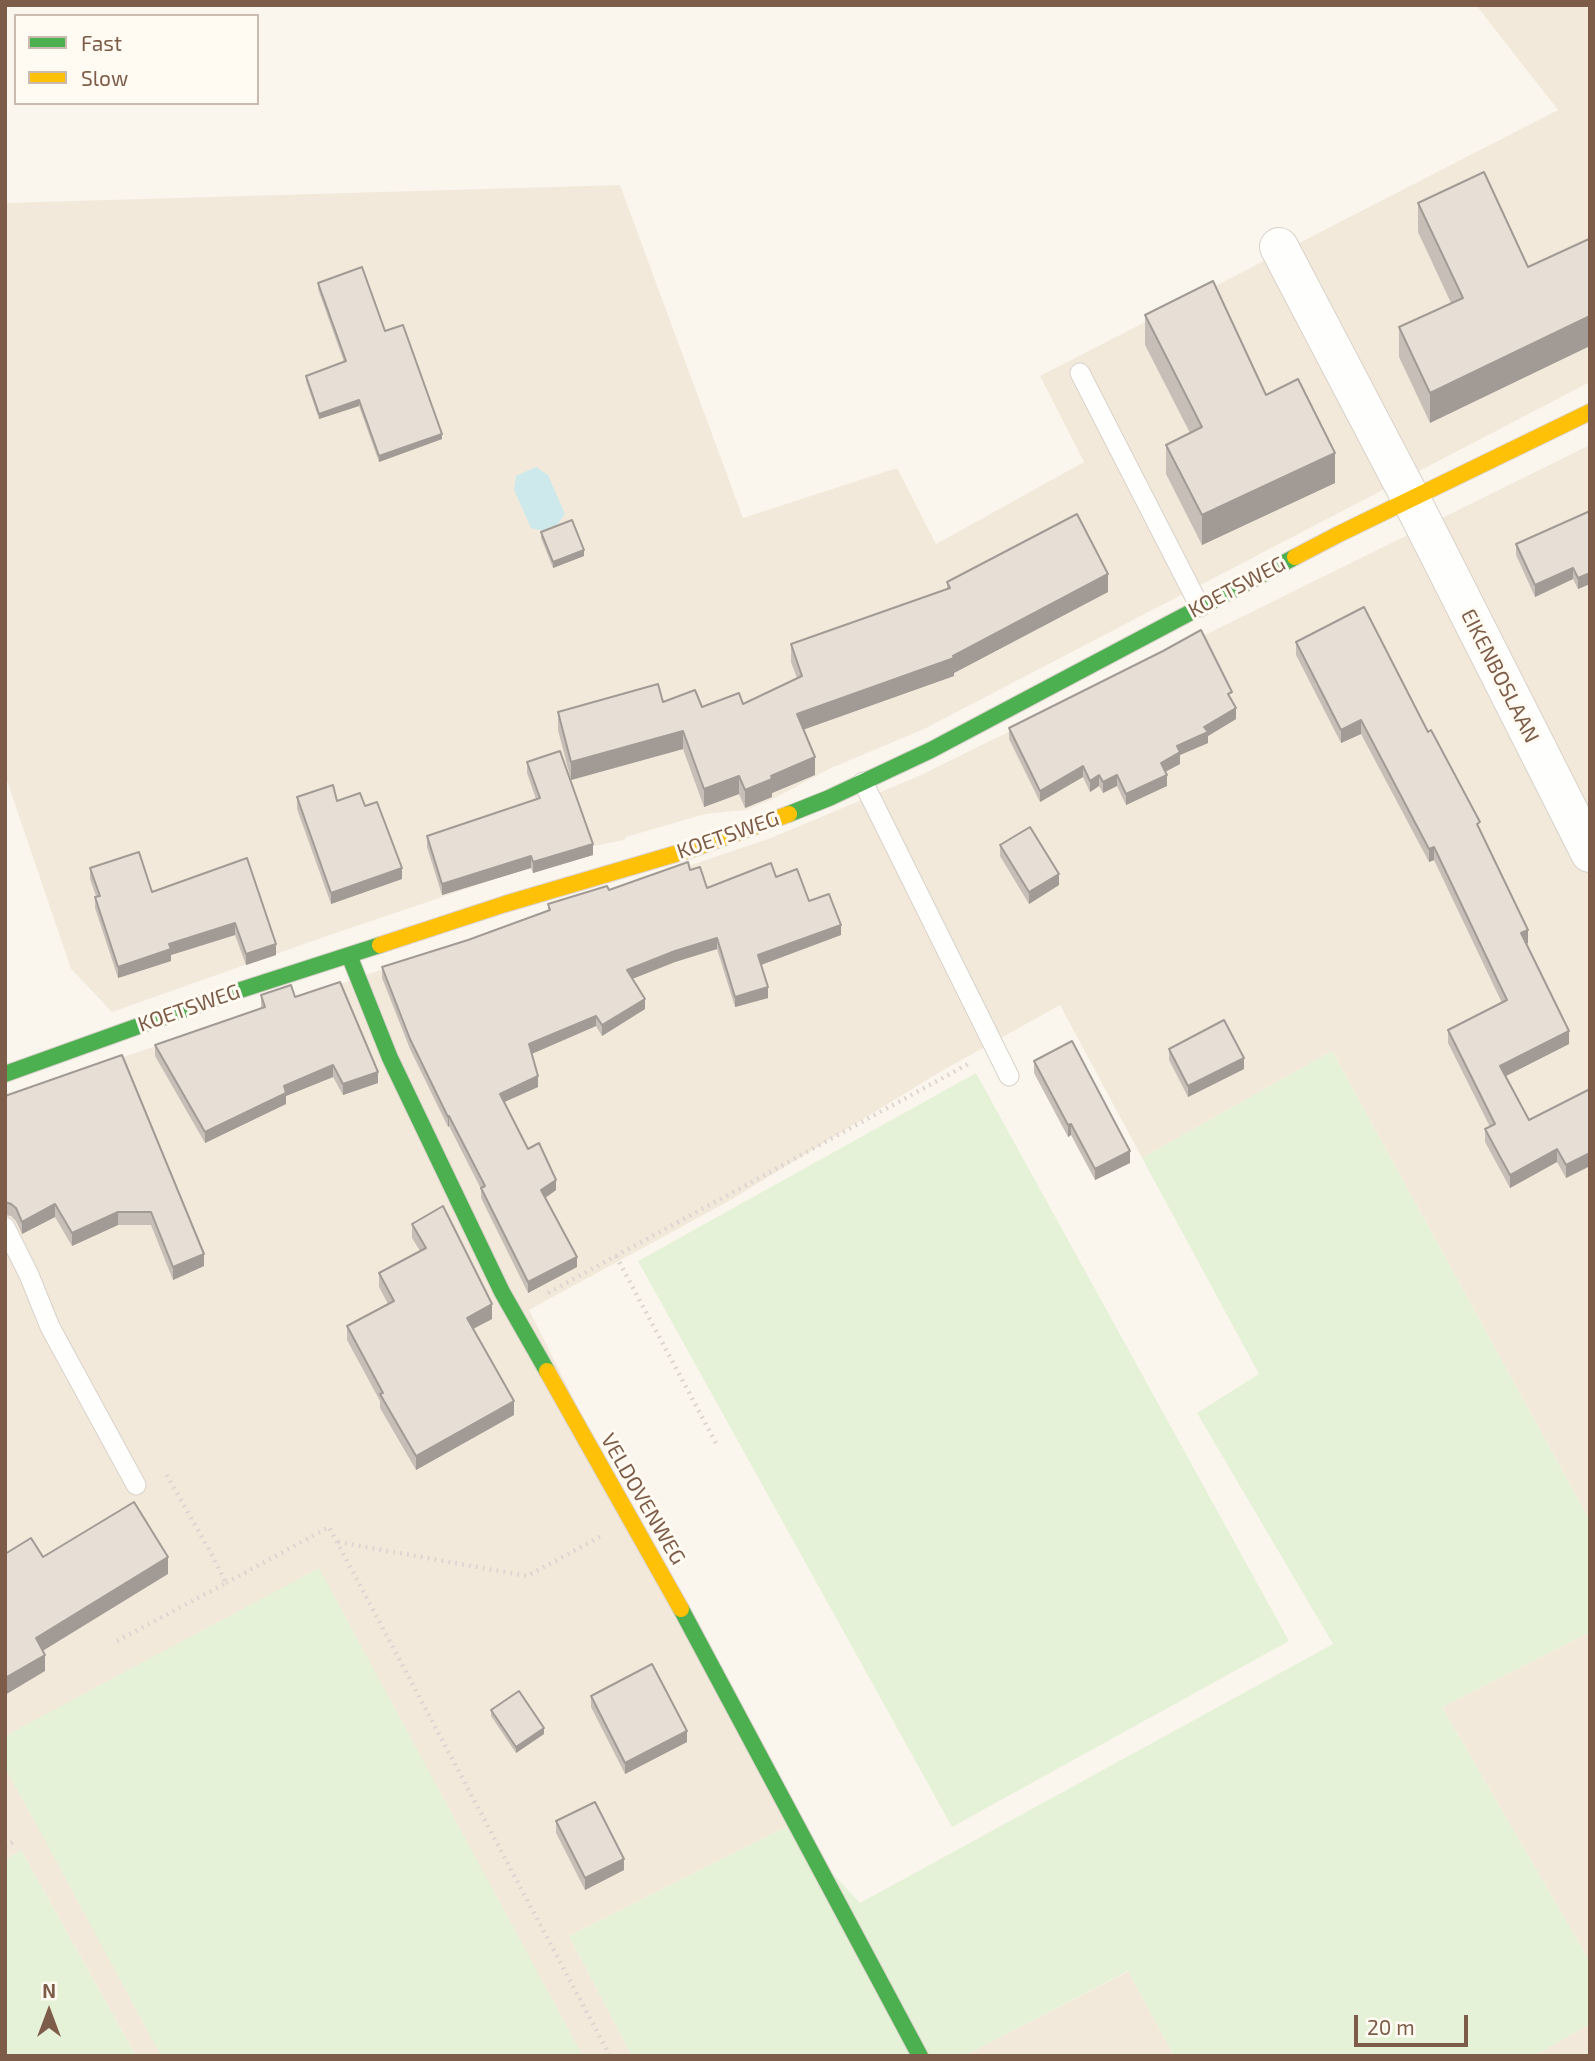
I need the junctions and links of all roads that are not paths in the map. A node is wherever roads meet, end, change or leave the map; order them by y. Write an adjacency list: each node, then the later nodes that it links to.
1 (1279, 247): 4 (street)
2 (1080, 373): 5 (lane)
3 (1590, 412): 4 (street, KOETSWEG)
4 (1411, 499): 5 (street, KOETSWEG); 7 (street, EIKENBOSLAAN)
5 (1200, 607): 6 (street, KOETSWEG)
6 (863, 782): 8 (street, KOETSWEG); 10 (lane)
7 (1590, 853)
8 (349, 955): 9 (street, KOETSWEG); 13 (street, VELDOVENWEG)
9 (5, 1074)
10 (1009, 1076)
11 (5, 1227): 12 (lane)
12 (136, 1485)
13 (920, 2056)

